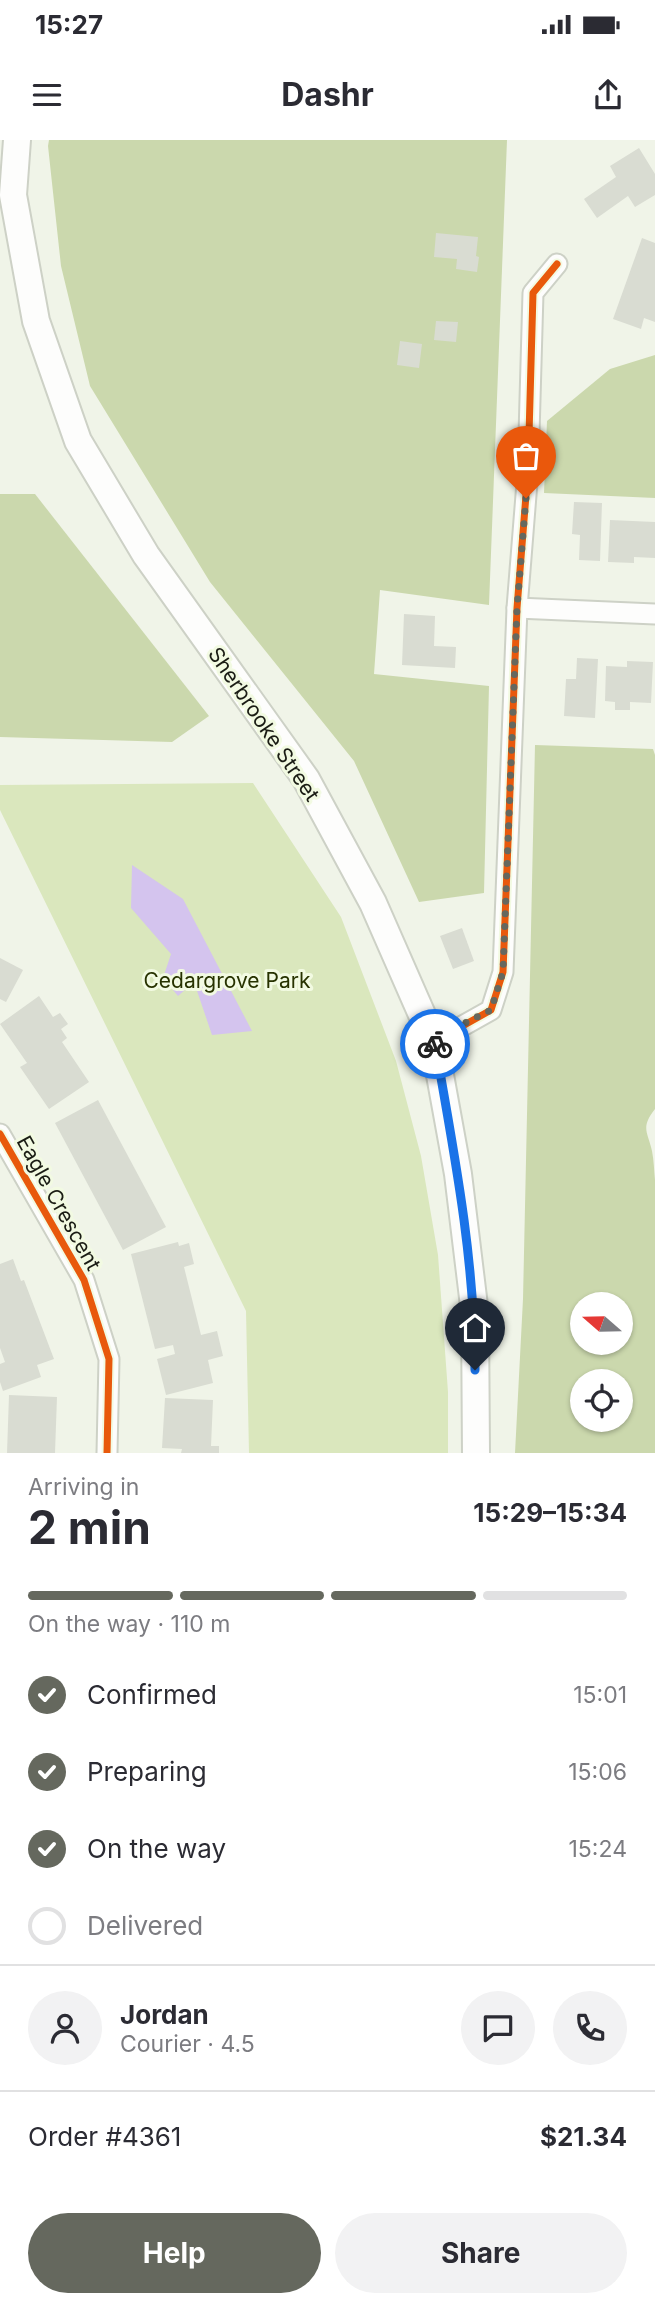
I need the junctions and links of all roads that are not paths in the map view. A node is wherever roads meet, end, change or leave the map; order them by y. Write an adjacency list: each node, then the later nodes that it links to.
1 (17, 140): 5 (main road, Sherbrooke Street)
2 (557, 264): 3 (street)
3 (517, 608): 4 (street); 5 (street)
4 (655, 614)
5 (434, 1042): 8 (main road, Sherbrooke Street)
6 (0, 1134): 7 (street, Eagle Crescent)
7 (107, 1453)
8 (476, 1453)

